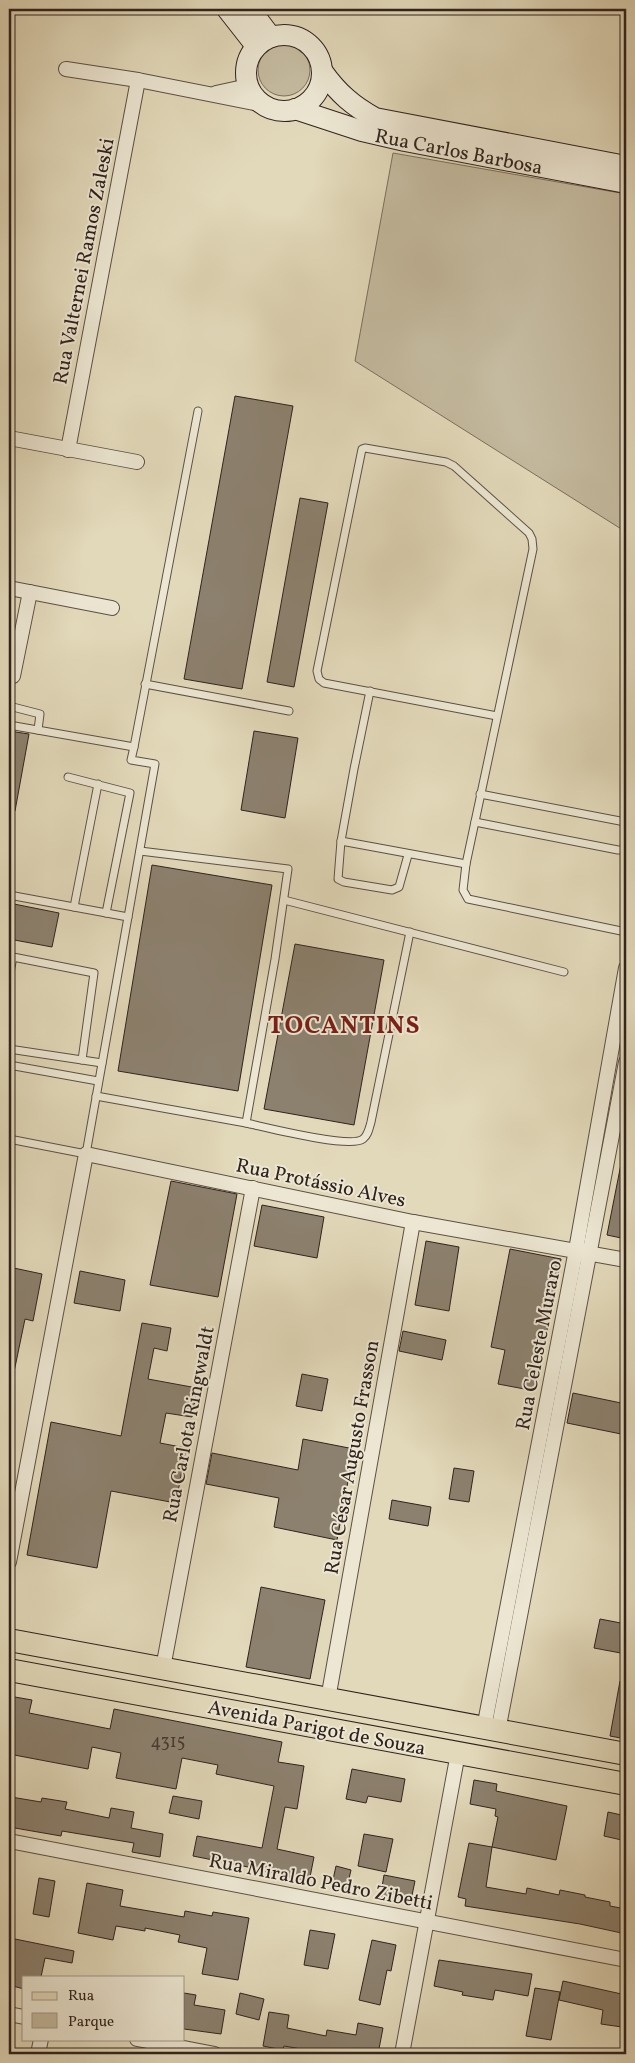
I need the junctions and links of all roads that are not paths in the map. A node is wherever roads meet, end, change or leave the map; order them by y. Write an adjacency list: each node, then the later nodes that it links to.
1 (227, 9): 3 (street)
2 (250, 9): 3 (street)
3 (264, 41): 5 (street, Rua Carlos Barbosa); 7 (street)
4 (66, 69): 6 (street, Rua Carlos Barbosa)
5 (323, 72): 10 (street); 11 (street, Rua Carlos Barbosa)
6 (138, 80): 8 (street, Rua Carlos Barbosa); 15 (street, Rua Valternei Ramos Zaleski)
7 (248, 86): 8 (street, Rua Carlos Barbosa); 9 (street)
8 (210, 95): 9 (street, Rua Carlos Barbosa)
9 (264, 105): 10 (street, Rua Carlos Barbosa)
10 (295, 109): 12 (street, Rua Carlos Barbosa)
11 (626, 166)
12 (626, 183)
13 (198, 411): 21 (lane)
14 (9, 438): 15 (street)
15 (68, 450): 16 (street)
16 (137, 462)
17 (9, 588): 18 (street)
18 (30, 592): 19 (street); 20 (street)
19 (112, 608)
20 (13, 676)
21 (145, 684): 24 (lane); 28 (lane)
22 (370, 691): 25 (lane); 25 (lane); 34 (lane)
23 (9, 706): 27 (lane)
24 (289, 711)
25 (497, 716): 31 (lane)
26 (9, 725): 27 (lane)
27 (38, 730): 28 (lane)
28 (134, 747): 36 (lane)
29 (68, 777): 30 (lane)
30 (98, 784): 41 (lane); 42 (lane)
31 (480, 794): 32 (lane); 33 (lane)
32 (475, 822): 35 (lane); 38 (lane)
33 (626, 824)
34 (341, 841): 37 (lane); 37 (lane)
35 (626, 847)
36 (140, 851): 40 (lane); 43 (lane)
37 (408, 855): 38 (lane)
38 (466, 864): 45 (lane)
39 (9, 895): 41 (lane)
40 (284, 900): 44 (lane); 56 (lane)
41 (74, 907): 42 (lane)
42 (106, 913): 43 (lane)
43 (128, 917): 52 (lane)
44 (410, 932): 47 (lane); 56 (lane)
45 (626, 932)
46 (626, 968): 61 (street, Rua Celeste Muraro)
47 (564, 972)
48 (9, 978): 50 (lane)
49 (9, 1049): 50 (lane)
50 (82, 1060): 52 (lane)
51 (626, 1062): 62 (street, Rua Celeste Muraro)
52 (102, 1063): 54 (lane)
53 (9, 1065): 54 (lane)
54 (98, 1081): 55 (lane)
55 (96, 1096): 56 (lane); 58 (lane)
56 (246, 1123)
57 (9, 1138): 58 (lane, Rua Protássio Alves)
58 (86, 1154): 59 (street, Rua Protássio Alves); 65 (street)
59 (253, 1188): 60 (street, Rua Protássio Alves); 69 (street, Rua Carlota Ringwaldt)
60 (413, 1222): 61 (street, Rua Protássio Alves); 71 (street, Rua César Augusto Frasson)
61 (576, 1250): 62 (street, Rua Protássio Alves); 64 (street, Rua Celeste Muraro)
62 (591, 1253): 63 (street, Rua Protássio Alves); 64 (street, Rua Celeste Muraro)
63 (626, 1260)
64 (538, 1484): 73 (street, Rua Celeste Muraro)
65 (9, 1562)
66 (9, 1640): 68 (main road, Avenida Parigot de Souza)
67 (9, 1650): 68 (main road)
68 (94, 1655): 69 (main road, Avenida Parigot de Souza)
69 (163, 1668): 71 (main road, Avenida Parigot de Souza)
70 (9, 1670): 74 (main road, Avenida Parigot de Souza)
71 (328, 1699): 72 (main road, Avenida Parigot de Souza)
72 (454, 1722): 73 (main road, Avenida Parigot de Souza); 74 (main road)
73 (491, 1729): 75 (main road, Avenida Parigot de Souza)
74 (367, 1736): 76 (main road, Avenida Parigot de Souza)
75 (551, 1740): 77 (main road, Avenida Parigot de Souza); 78 (main road)
76 (458, 1753): 78 (main road, Avenida Parigot de Souza); 81 (street)
77 (626, 1754)
78 (484, 1758): 79 (main road, Avenida Parigot de Souza)
79 (626, 1784)
80 (9, 1841): 81 (street, Rua Miraldo Pedro Zibetti)
81 (426, 1922): 82 (street, Rua Miraldo Pedro Zibetti); 89 (street)
82 (626, 1960)
83 (9, 2014): 84 (street)
84 (22, 2017)
85 (41, 2040): 87 (street)
86 (142, 2040): 88 (street)
87 (38, 2054)
88 (215, 2054)
89 (402, 2054)

